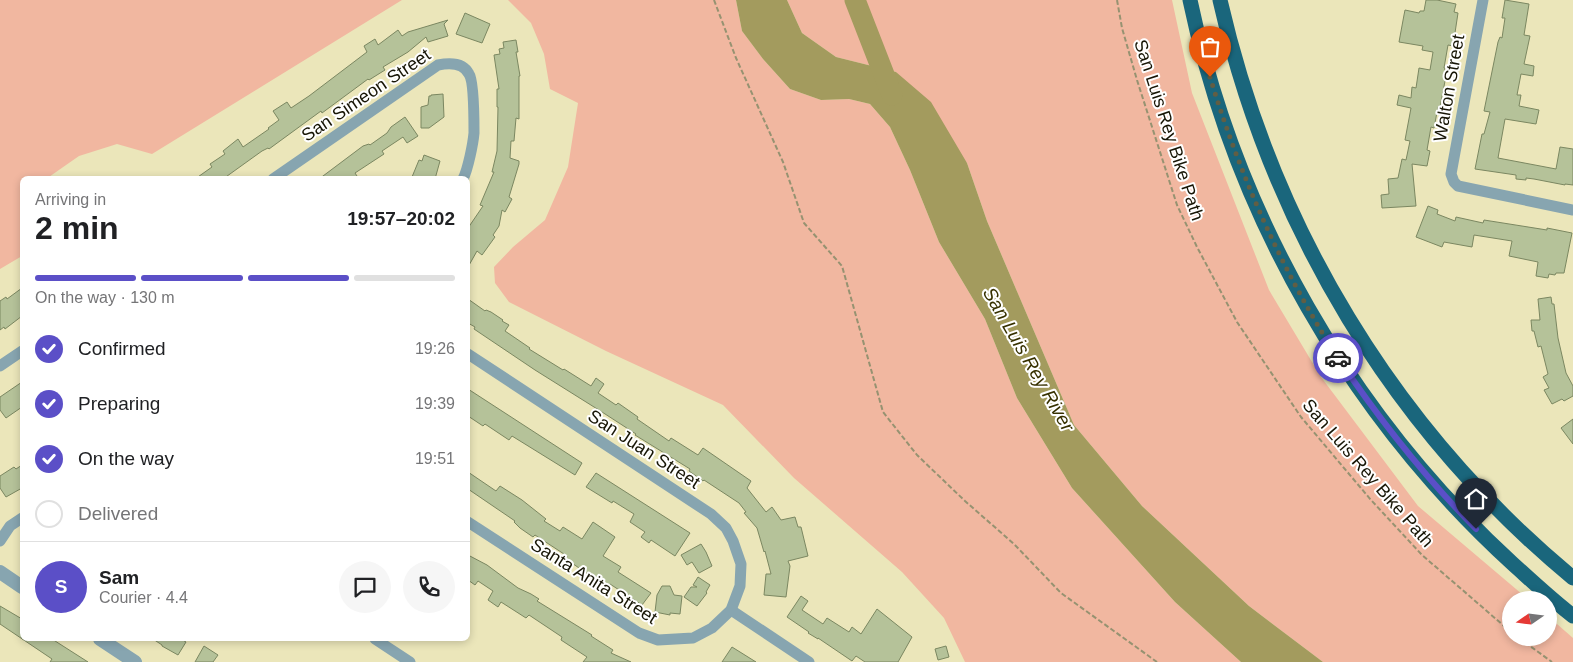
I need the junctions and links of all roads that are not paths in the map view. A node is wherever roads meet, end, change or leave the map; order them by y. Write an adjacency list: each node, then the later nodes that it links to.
1 (1190, 0): 17 (highway)
2 (1220, 0): 14 (highway)
3 (1483, 0): 6 (street, Walton Street)
4 (277, 176): 5 (street, San Simeon Street)
5 (464, 176)
6 (1573, 210)
7 (20, 352): 9 (street)
8 (470, 355): 16 (street, San Juan Street)
9 (0, 366)
10 (20, 519): 12 (street)
11 (470, 523): 16 (street, Santa Anita Street)
12 (0, 541)
13 (0, 572): 15 (street)
14 (1573, 578)
15 (20, 586)
16 (731, 610): 22 (street)
17 (1573, 616)
18 (107, 641): 20 (street)
19 (378, 641): 21 (street)
20 (135, 662)
21 (410, 662)
22 (809, 662)

